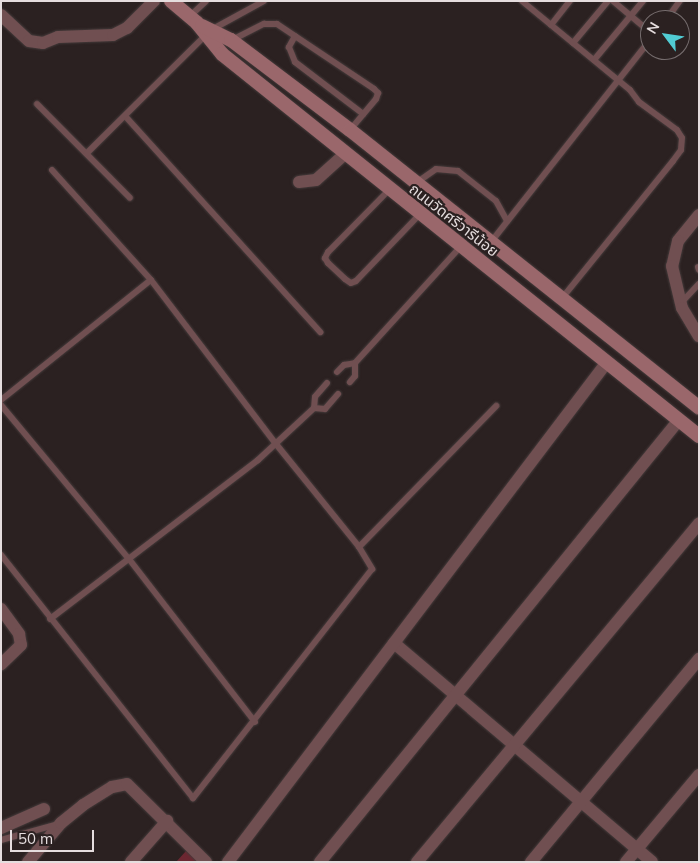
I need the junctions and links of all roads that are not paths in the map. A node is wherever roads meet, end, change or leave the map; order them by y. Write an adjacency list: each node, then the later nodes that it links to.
1 (154, 1): 11 (street)
2 (171, 1): 13 (main road, ถนนวัดศรีวารีน้อย)
3 (206, 1): 13 (lane)
4 (264, 1): 16 (lane)
5 (522, 1): 10 (lane)
6 (570, 1): 15 (lane)
7 (608, 1): 19 (lane)
8 (613, 1): 12 (lane)
9 (643, 1): 12 (lane)
10 (532, 4): 15 (lane)
11 (1, 14)
12 (631, 16): 14 (lane); 21 (lane)
13 (193, 20): 16 (main road, ถนนวัดศรีวารีน้อย)
14 (640, 24)
15 (551, 25): 19 (lane)
16 (208, 32): 18 (main road, ถนนวัดศรีวารีน้อย); 25 (lane); 27 (main road, ถนนวัดศรีวารีน้อย)
17 (295, 36): 18 (lane); 24 (lane); 24 (lane)
18 (231, 40): 26 (main road, ถนนวัดศรีวารีน้อย)
19 (573, 43): 21 (lane)
20 (640, 52): 22 (lane)
21 (594, 60): 22 (lane)
22 (618, 80): 36 (lane); 41 (lane)
23 (37, 104): 28 (lane)
24 (364, 114): 26 (lane)
25 (126, 116): 28 (lane); 43 (lane)
26 (350, 130): 27 (main road); 31 (main road, ถนนวัดศรีวารีน้อย)
27 (341, 151): 30 (street); 32 (main road, ถนนวัดศรีวารีน้อย)
28 (86, 153): 33 (lane)
29 (52, 170): 39 (lane)
30 (299, 182)
31 (416, 183): 36 (lane); 37 (main road, ถนนวัดศรีวารีน้อย)
32 (389, 190): 34 (main road, ถนนวัดศรีวารีน้อย); 34 (lane)
33 (130, 198)
34 (420, 214): 38 (main road, ถนนวัดศรีวารีน้อย)
35 (699, 215): 42 (street)
36 (507, 221): 37 (lane)
37 (491, 242): 41 (main road, ถนนวัดศรีวารีน้อย)
38 (461, 246): 45 (main road, ถนนวัดศรีวารีน้อย); 46 (lane)
39 (151, 280): 51 (lane); 58 (lane)
40 (699, 284): 42 (lane)
41 (562, 298): 55 (main road, ถนนวัดศรีวารีน้อย)
42 (681, 303): 44 (street)
43 (320, 332)
44 (699, 336)
45 (607, 362): 56 (main road, ถนนวัดศรีวารีน้อย); 65 (street)
46 (355, 363): 47 (lane); 49 (lane)
47 (337, 372)
48 (327, 382): 54 (lane)
49 (350, 382)
50 (338, 394): 54 (lane)
51 (1, 400)
52 (1, 405): 62 (lane)
53 (496, 406): 60 (lane)
54 (314, 408): 58 (lane)
55 (699, 408)
56 (679, 420): 57 (main road, ถนนวัดศรีวารีน้อย); 68 (street)
57 (699, 436)
58 (276, 444): 60 (lane); 62 (lane)
59 (699, 523): 70 (street)
60 (359, 547): 69 (lane)
61 (1, 555): 64 (lane)
62 (129, 559): 64 (lane); 69 (lane)
63 (1, 609): 67 (street)
64 (50, 619): 69 (lane)
65 (394, 643): 68 (street); 79 (street)
66 (699, 659): 72 (street)
67 (1, 664)
68 (456, 695): 70 (street); 83 (street)
69 (255, 722)
70 (515, 743): 72 (street); 84 (street)
71 (699, 775): 78 (street)
72 (581, 801): 78 (street); 85 (street)
73 (44, 809): 76 (street)
74 (167, 821): 75 (street); 81 (street); 82 (street)
75 (61, 823): 77 (lane); 80 (street)
76 (1, 828)
77 (1, 840)
78 (637, 849): 86 (street); 87 (street)
79 (229, 861)
80 (28, 862)
81 (131, 862)
82 (206, 862)
83 (320, 862)
84 (417, 862)
85 (531, 862)
86 (626, 862)
87 (652, 862)

